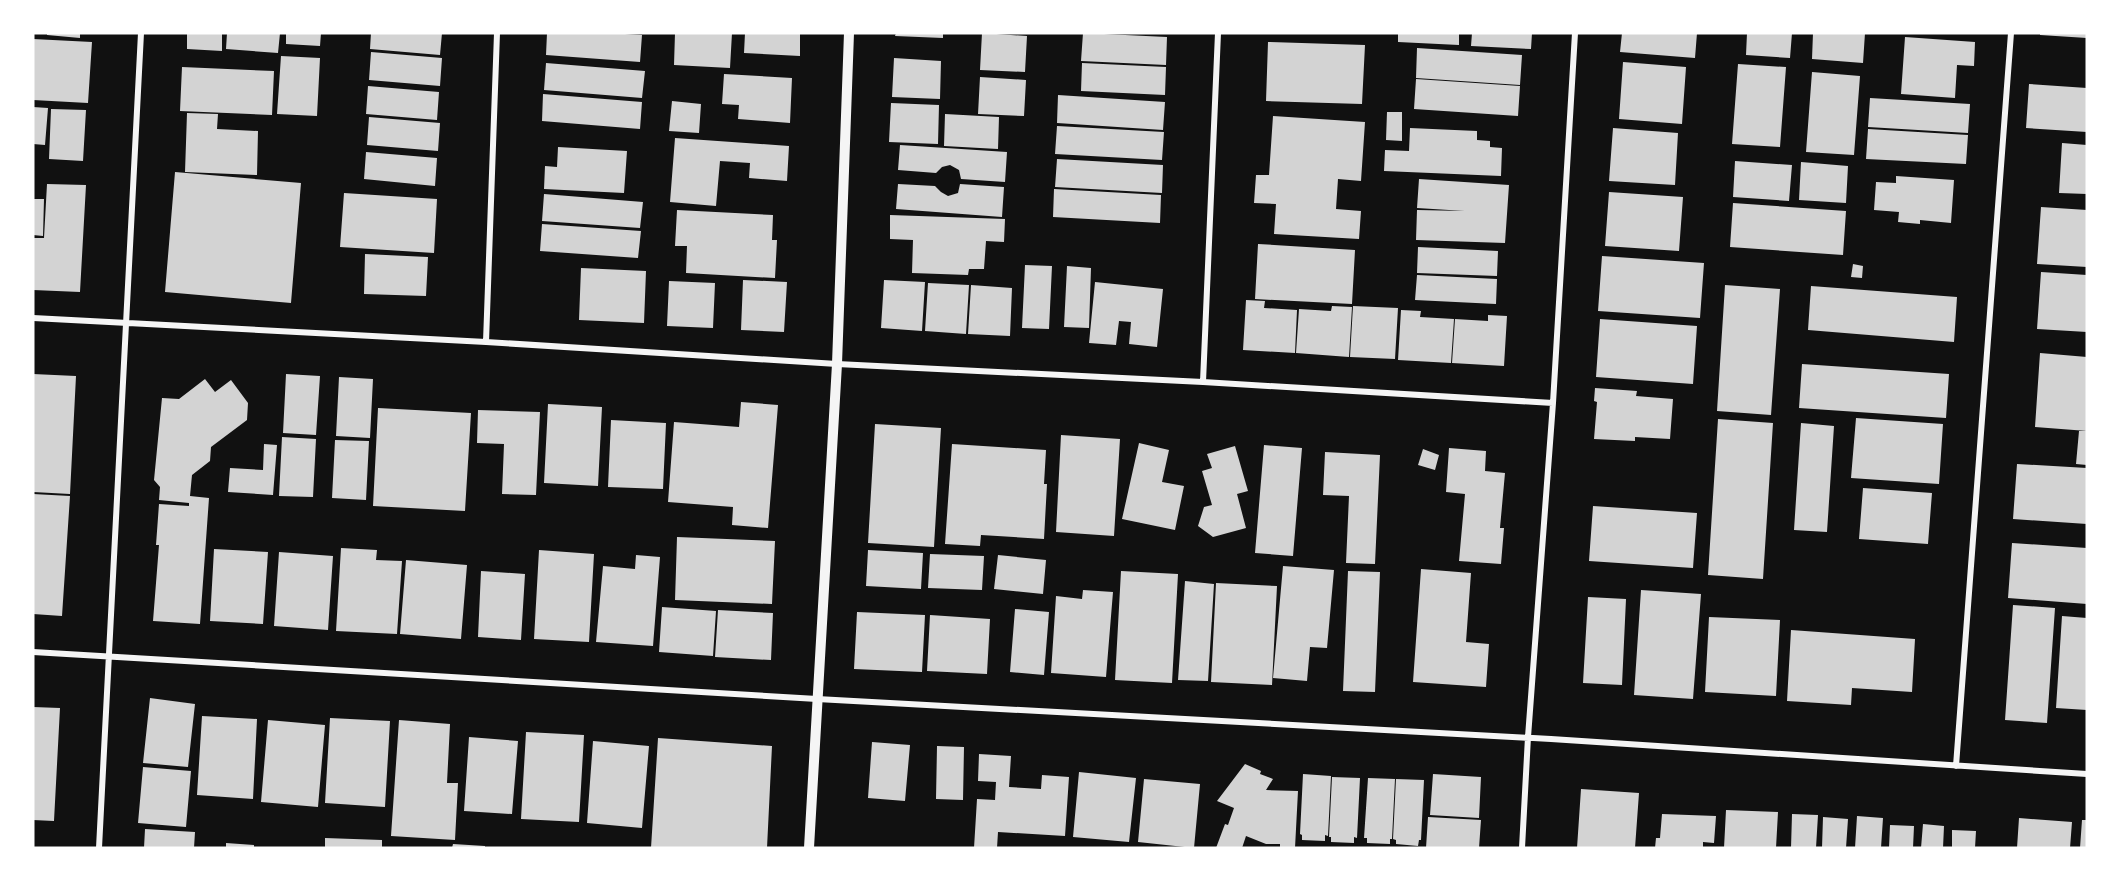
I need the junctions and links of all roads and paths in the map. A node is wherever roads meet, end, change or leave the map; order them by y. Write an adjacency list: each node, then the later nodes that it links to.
1 (141, 33): 8 (street)
2 (497, 33): 9 (street)
3 (849, 33): 10 (street)
4 (1218, 33): 11 (street)
5 (1575, 33): 12 (street)
6 (2011, 33): 17 (street)
7 (33, 318): 8 (street)
8 (126, 324): 9 (street); 14 (street)
9 (486, 342): 10 (street)
10 (837, 364): 11 (street); 15 (street)
11 (1203, 381): 12 (street)
12 (1553, 403): 16 (street)
13 (33, 652): 14 (street)
14 (109, 656): 15 (street); 19 (street)
15 (817, 699): 16 (street); 20 (street)
16 (1528, 737): 17 (street); 21 (street)
17 (1956, 766): 18 (street)
18 (2087, 774)
19 (99, 848)
20 (809, 848)
21 (1522, 848)

